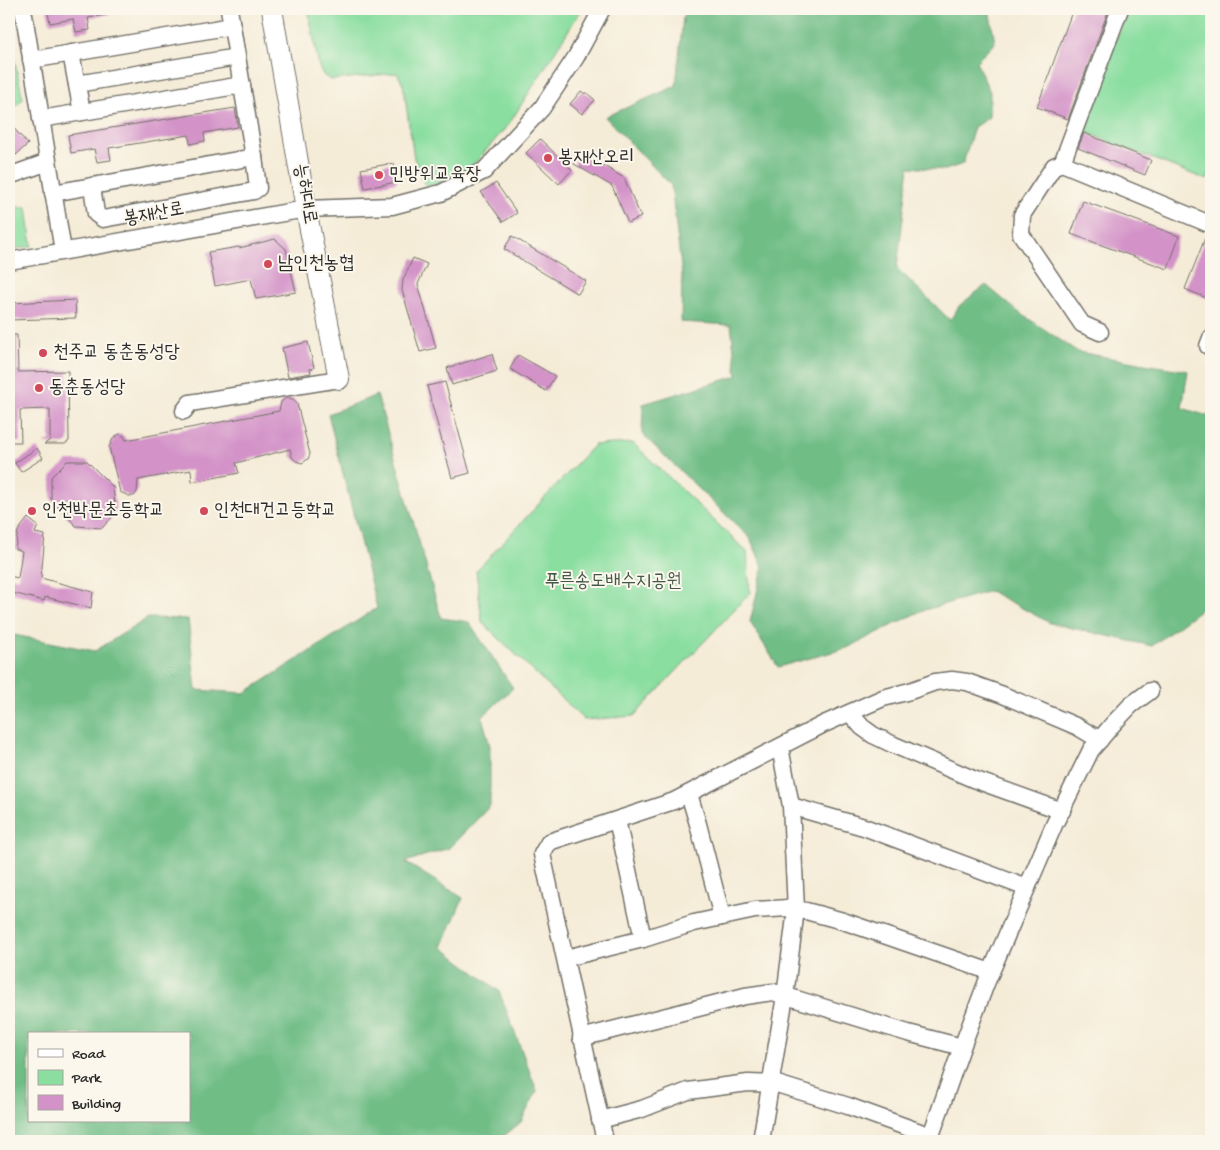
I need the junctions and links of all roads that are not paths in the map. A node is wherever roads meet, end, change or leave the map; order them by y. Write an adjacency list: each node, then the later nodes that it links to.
1 (23, 9): 9 (street)
2 (229, 9): 6 (street)
3 (272, 9): 20 (main road, 능허대로)
4 (602, 9): 20 (street, 봉재산로)
5 (1120, 9): 16 (street)
6 (232, 26): 7 (street); 8 (street)
7 (71, 54): 9 (street); 10 (street)
8 (237, 57): 10 (street); 11 (street)
9 (31, 60): 13 (street)
10 (77, 84): 12 (street)
11 (242, 85): 12 (street); 14 (street)
12 (82, 112): 13 (street)
13 (41, 119): 15 (street)
14 (254, 157): 18 (street); 18 (street)
15 (48, 162): 17 (street); 19 (street)
16 (1062, 163): 21 (street); 24 (street)
17 (9, 176)
18 (92, 186): 19 (street)
19 (54, 193): 22 (street)
20 (306, 209): 22 (street, 봉재산로); 25 (main road, 능허대로)
21 (1209, 222)
22 (63, 251): 23 (street, 봉재산로)
23 (9, 261)
24 (1100, 332)
25 (339, 379): 26 (street)
26 (184, 411)
27 (1150, 691): 29 (street)
28 (850, 713): 29 (street); 30 (street); 33 (street)
29 (1100, 740): 33 (street)
30 (780, 747): 31 (street); 32 (street)
31 (689, 794): 34 (street); 37 (street)
32 (791, 806): 35 (street); 36 (street)
33 (1062, 811): 35 (street)
34 (617, 820): 38 (street); 39 (street)
35 (1027, 888): 40 (street)
36 (796, 909): 37 (street); 40 (street); 41 (street)
37 (722, 917): 38 (street)
38 (643, 939): 39 (street)
39 (566, 958): 42 (street)
40 (991, 972): 43 (street)
41 (785, 996): 42 (street); 43 (street); 44 (street)
42 (581, 1038): 45 (street)
43 (962, 1047): 46 (street)
44 (771, 1084): 45 (street); 46 (street); 48 (street)
45 (600, 1120): 47 (street)
46 (930, 1138)
47 (605, 1141)
48 (761, 1141)

